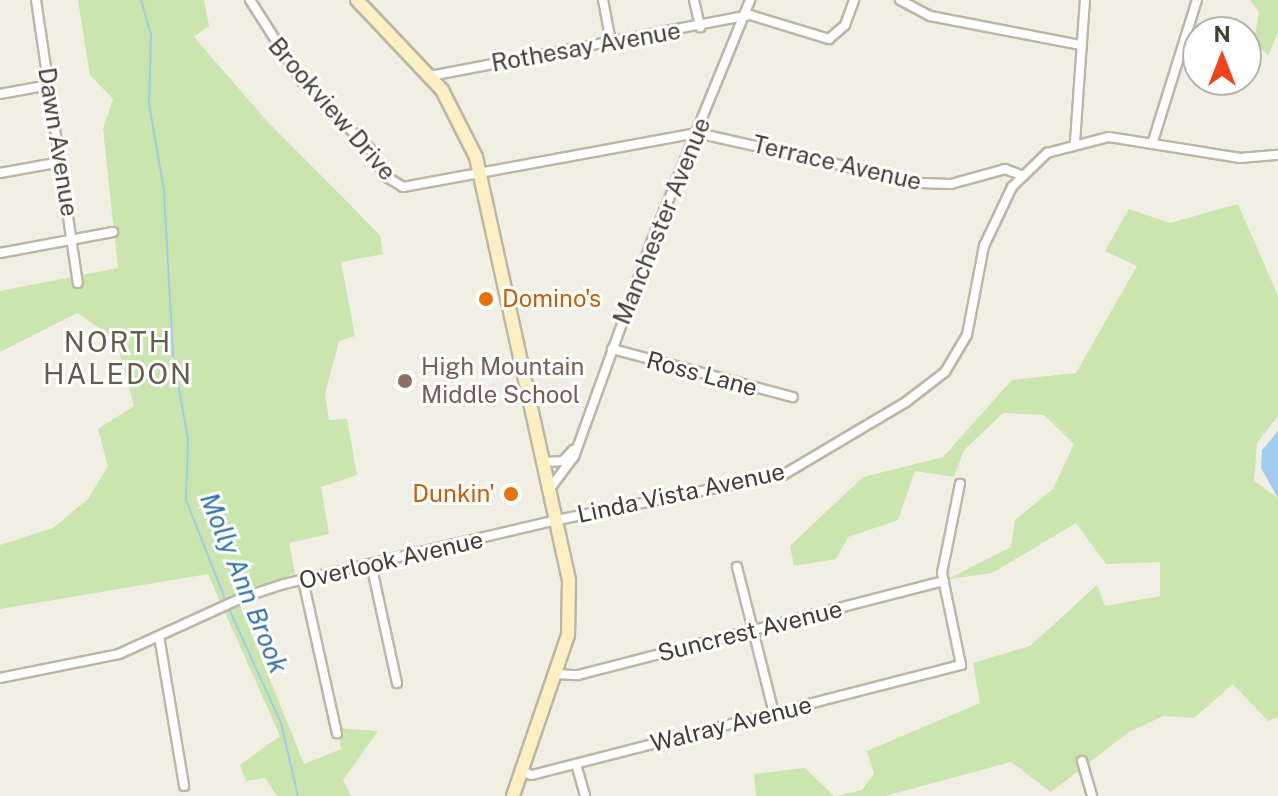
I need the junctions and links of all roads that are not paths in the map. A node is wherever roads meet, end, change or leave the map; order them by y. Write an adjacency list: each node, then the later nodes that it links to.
1 (36, 0): 16 (street, Dawn Avenue)
2 (250, 0): 24 (street, Brookview Drive)
3 (357, 0): 15 (street)
4 (603, 0): 13 (street)
5 (694, 0): 12 (street)
6 (750, 0): 11 (street, Manchester Avenue)
7 (854, 0): 11 (street)
8 (900, 0): 14 (street)
9 (1085, 0): 14 (street)
10 (1197, 0): 19 (street)
11 (742, 18): 12 (street, Rothesay Avenue); 18 (street, Manchester Avenue)
12 (700, 27): 13 (street, Rothesay Avenue)
13 (611, 42): 15 (street, Rothesay Avenue)
14 (1081, 45): 20 (street)
15 (430, 76): 24 (street)
16 (49, 85): 17 (street); 22 (street, Dawn Avenue)
17 (0, 94)
18 (697, 133): 24 (street, Terrace Avenue); 25 (street, Terrace Avenue); 30 (street, Manchester Avenue)
19 (1153, 141): 20 (street); 21 (street)
20 (1075, 142): 25 (street)
21 (1278, 155)
22 (61, 162): 23 (street); 27 (street, Dawn Avenue)
23 (0, 173)
24 (480, 173): 33 (street)
25 (1021, 175): 36 (street, Linda Vista Avenue)
26 (113, 232): 27 (street)
27 (73, 239): 28 (street); 29 (street, Dawn Avenue)
28 (0, 253)
29 (78, 283)
30 (612, 349): 31 (street, Ross Lane); 32 (street, Manchester Avenue)
31 (793, 397)
32 (579, 443): 33 (street); 35 (street, Manchester Avenue)
33 (545, 462): 35 (street)
34 (960, 484): 40 (street)
35 (551, 487): 36 (street)
36 (557, 520): 37 (street, Overlook Avenue); 43 (street)
37 (371, 564): 39 (street, Overlook Avenue); 45 (street)
38 (737, 567): 41 (street)
39 (303, 580): 42 (street, Overlook Avenue); 47 (street)
40 (944, 581): 41 (street, Suncrest Avenue); 46 (street, Walray Avenue)
41 (753, 630): 43 (street, Suncrest Avenue); 46 (street)
42 (159, 636): 44 (street, Overlook Avenue); 51 (street)
43 (556, 674): 50 (street)
44 (0, 678)
45 (397, 683)
46 (774, 713): 49 (street, Walray Avenue)
47 (337, 733)
48 (1082, 761): 54 (street)
49 (576, 764): 50 (street, Walray Avenue); 53 (street)
50 (522, 772): 52 (street)
51 (184, 786)
52 (513, 796)
53 (585, 796)
54 (1092, 796)

